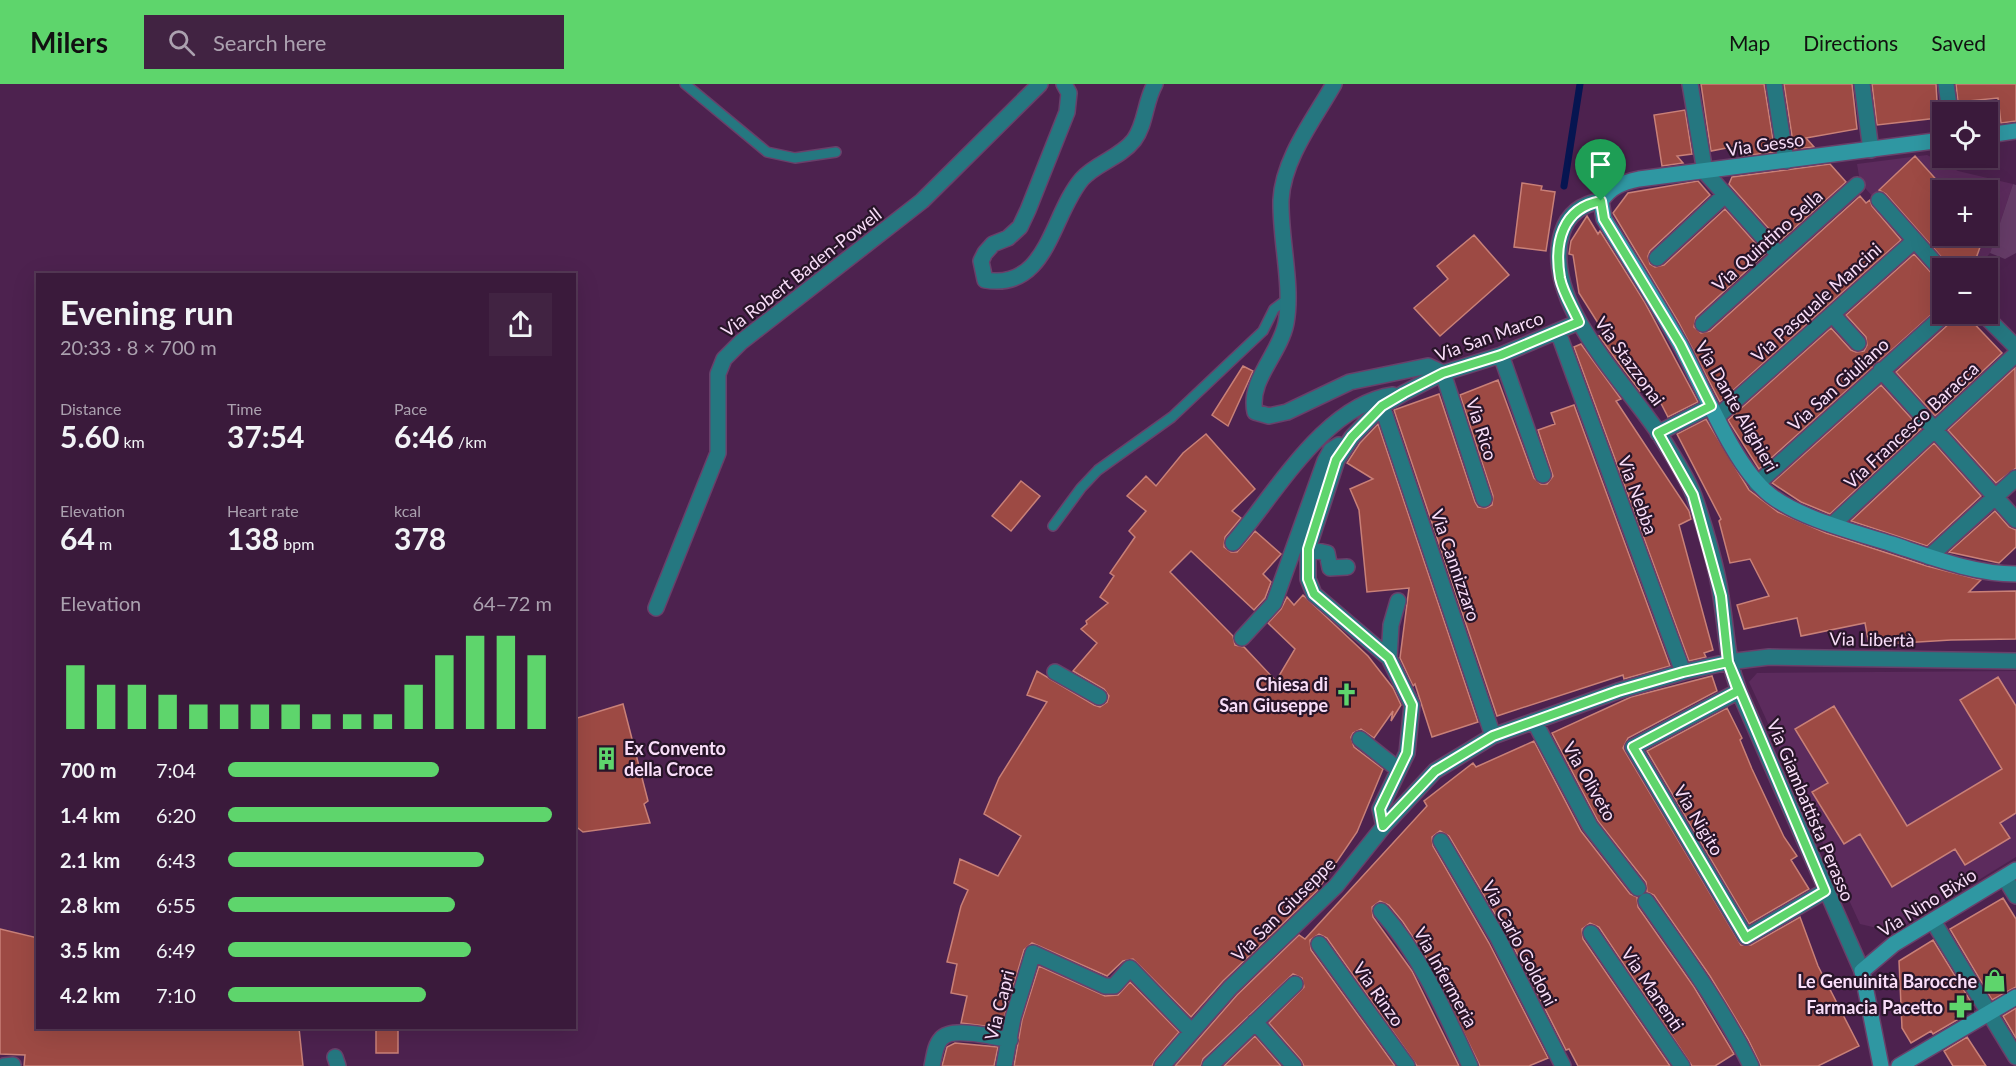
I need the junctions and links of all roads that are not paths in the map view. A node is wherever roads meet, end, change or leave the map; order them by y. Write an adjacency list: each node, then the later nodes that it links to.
1 (685, 84): 15 (lane)
2 (1040, 84): 59 (street, Via Robert Baden-Powell)
3 (1064, 84): 4 (street)
4 (1155, 84)
5 (1334, 84): 26 (street)
6 (1690, 84): 17 (street)
7 (1774, 84): 16 (street)
8 (1862, 84): 14 (street)
9 (1946, 84): 10 (street)
10 (1949, 102)
11 (2016, 131): 12 (street)
12 (1998, 134)
13 (1932, 141): 14 (street, Via Gesso)
14 (1871, 150): 16 (street, Via Gesso)
15 (836, 152)
16 (1786, 161): 17 (street, Via Gesso)
17 (1705, 172): 19 (street); 21 (street, Via Gesso)
18 (1857, 184): 23 (street, Via Quintino Sella)
19 (1725, 195): 23 (street); 24 (street)
20 (1878, 200): 22 (street)
21 (1601, 201): 28 (street, Via Stazzonai); 41 (street, Via Dante Alighieri)
22 (1914, 241): 25 (street); 27 (street, Via Pasquale Mancini)
23 (1779, 255): 29 (street, Via Quintino Sella)
24 (1657, 258)
25 (1932, 260)
26 (1288, 303): 38 (street); 52 (lane)
27 (1832, 314): 33 (street); 41 (street, Via Pasquale Mancini)
28 (1579, 322): 32 (street, Via San Marco); 43 (street, Via Stazzonai)
29 (1703, 324)
30 (1934, 324): 37 (street, Via San Giuliano)
31 (1993, 324): 34 (street)
32 (1558, 332): 36 (street, Via San Marco); 65 (street, Via Nebba)
33 (1858, 343)
34 (2016, 347)
35 (2016, 354): 42 (street, Via Francesco Baracca)
36 (1501, 355): 38 (street, Via San Marco); 45 (street)
37 (1881, 370): 42 (street); 47 (street, Via San Giuliano)
38 (1443, 373): 39 (street, Via San Marco); 49 (street, Via Rico)
39 (1404, 393): 40 (street, Via San Marco); 53 (street)
40 (1382, 406): 44 (street, Via San Marco); 69 (street, Via Cannizzaro)
41 (1714, 411): 43 (street, Via Pasquale Mancini); 47 (street, Via Dante Alighieri)
42 (1935, 429): 48 (street); 51 (street, Via Francesco Baracca)
43 (1658, 433): 63 (street, Via Stazzonai)
44 (1352, 437): 54 (street); 60 (street)
45 (1543, 475)
46 (2016, 478): 48 (street)
47 (1757, 484): 51 (street, Via Dante Alighieri)
48 (1995, 497): 50 (street); 55 (street)
49 (1484, 499)
50 (2016, 520)
51 (1833, 524): 55 (street, Via Dante Alighieri)
52 (1053, 526)
53 (1233, 543)
54 (1308, 549): 56 (street); 61 (street)
55 (1929, 557): 57 (street, Via Dante Alighieri)
56 (1347, 567)
57 (2016, 574)
58 (1398, 601): 61 (street)
59 (656, 608)
60 (1242, 638)
61 (1389, 658): 71 (street)
62 (2016, 661): 63 (street, Via Libertà)
63 (1728, 662): 65 (street, Via San Giuseppe); 66 (street, Via Giambattista Perasso)
64 (1055, 672): 67 (street)
65 (1683, 672): 68 (street, Via San Giuseppe)
66 (1738, 691): 75 (street, Via Giambattista Perasso); 75 (street, Via Nigito)
67 (1099, 697)
68 (1534, 721): 69 (street, Via San Giuseppe); 100 (street, Via Oliveto)
69 (1493, 736): 72 (street, Via San Giuseppe)
70 (1360, 740): 71 (street)
71 (1399, 770): 72 (street)
72 (1383, 826): 86 (street, Via San Giuseppe)
73 (1441, 841): 98 (street, Via Carlo Goldoni)
74 (2010, 874): 76 (street); 78 (street, Via Nino Bixio)
75 (1825, 891): 81 (street, Via Giambattista Perasso)
76 (2016, 896)
77 (1381, 911): 97 (street, Via Infermeria)
78 (1933, 921): 81 (street, Via Nino Bixio); 84 (street)
79 (1591, 933): 99 (street, Via Manenti)
80 (1319, 944): 96 (street, Via Rinzo)
81 (1862, 971): 101 (street)
82 (1295, 984): 85 (street)
83 (2016, 996): 84 (street)
84 (1989, 1013): 88 (street); 102 (street)
85 (1255, 1022): 94 (street); 95 (street)
86 (1191, 1031): 87 (street, Via Capri); 93 (street, Via San Giuseppe)
87 (1010, 1040): 91 (street); 92 (street, Via Capri)
88 (2016, 1057)
89 (13, 1065): 90 (street)
90 (4, 1066)
91 (932, 1066)
92 (1004, 1066)
93 (1162, 1066)
94 (1210, 1066)
95 (1294, 1066)
96 (1407, 1066)
97 (1470, 1066)
98 (1563, 1066)
99 (1682, 1066)
100 (1750, 1066)
101 (1881, 1066)
102 (1899, 1066)

